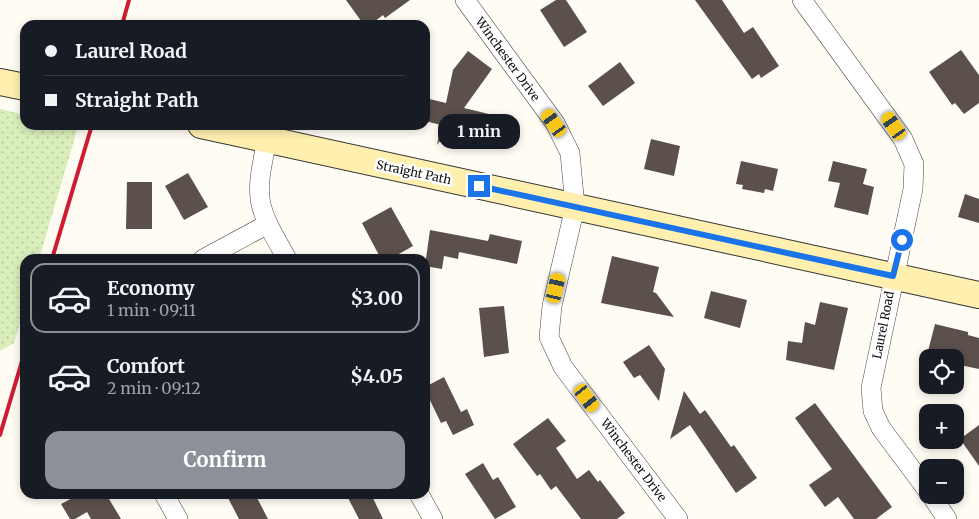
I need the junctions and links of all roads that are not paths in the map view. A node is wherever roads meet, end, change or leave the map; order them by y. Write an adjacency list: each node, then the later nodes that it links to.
1 (465, 0): 7 (street, Winchester Drive)
2 (802, 0): 11 (street, Laurel Road)
3 (0, 82): 4 (main road)
4 (20, 86)
5 (223, 130): 6 (main road, Straight Path)
6 (267, 140): 7 (main road, Straight Path); 8 (street)
7 (575, 207): 11 (main road, Straight Path); 19 (street, Winchester Drive)
8 (268, 224): 9 (street); 10 (street)
9 (212, 254)
10 (284, 254)
11 (893, 276): 12 (main road, Straight Path); 13 (street, Laurel Road)
12 (979, 295)
13 (919, 478)
14 (167, 499): 17 (street)
15 (422, 499): 18 (street)
16 (937, 504): 20 (street)
17 (178, 519)
18 (433, 519)
19 (678, 519)
20 (947, 519)

